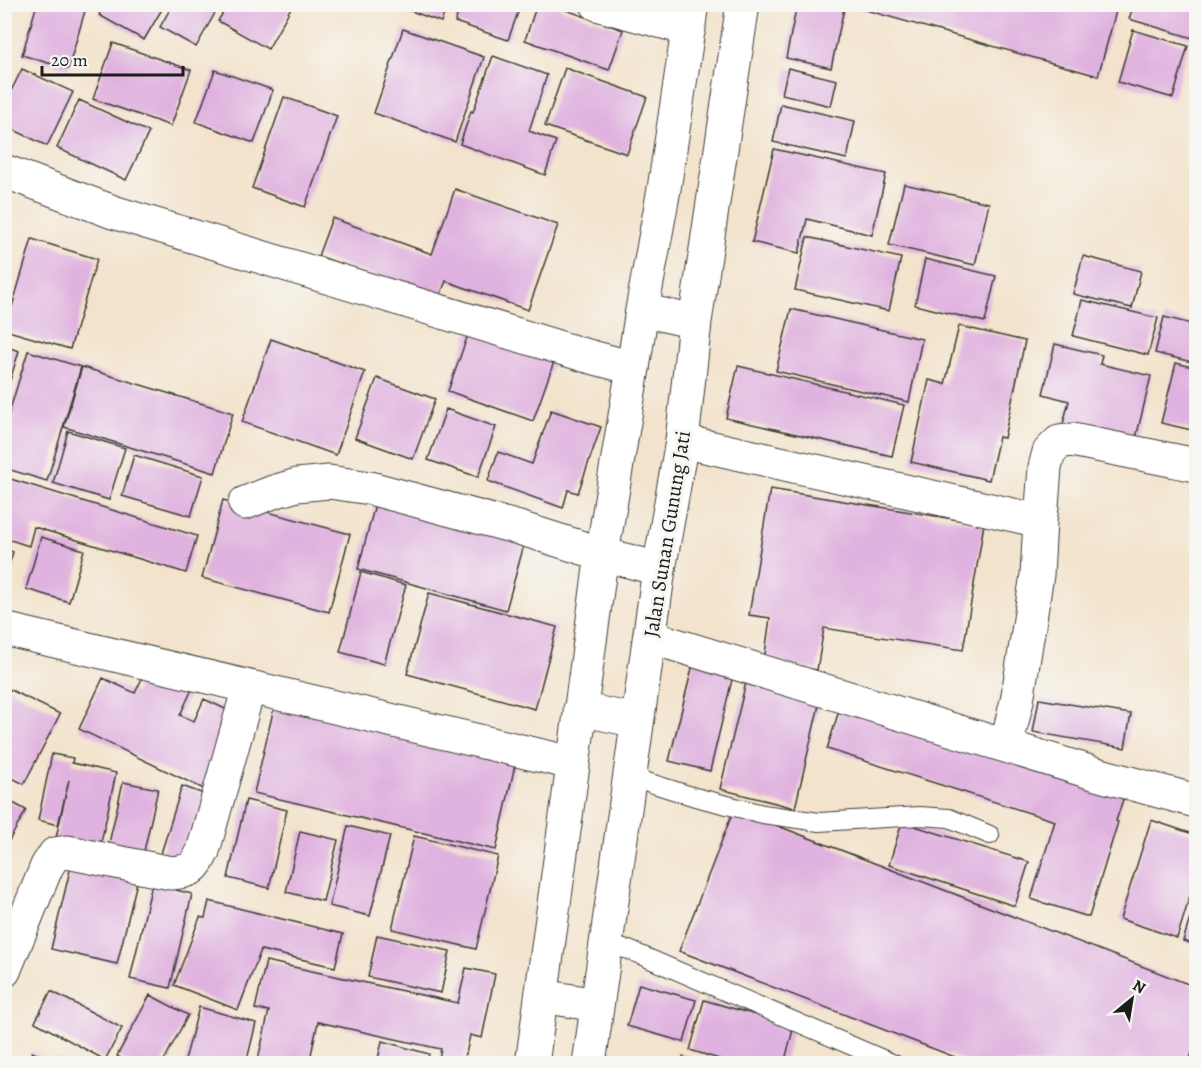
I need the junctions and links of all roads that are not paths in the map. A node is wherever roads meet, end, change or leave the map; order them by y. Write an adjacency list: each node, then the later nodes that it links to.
1 (597, 4): 3 (main road)
2 (743, 4): 6 (main road, Jalan Sunan Gunung Jati)
3 (690, 17): 5 (main road)
4 (4, 171): 7 (main road)
5 (642, 310): 6 (main road); 7 (main road)
6 (695, 322): 8 (main road, Jalan Sunan Gunung Jati)
7 (633, 368): 12 (main road)
8 (682, 441): 11 (main road); 13 (main road, Jalan Sunan Gunung Jati)
9 (1197, 465): 11 (main road)
10 (245, 502): 12 (main road)
11 (1040, 521): 19 (main road)
12 (602, 554): 13 (main road); 17 (main road)
13 (659, 569): 15 (main road, Jalan Sunan Gunung Jati)
14 (4, 629): 16 (main road)
15 (650, 637): 18 (main road, Jalan Sunan Gunung Jati); 19 (main road)
16 (249, 687): 20 (main road); 25 (main road)
17 (580, 709): 18 (main road); 20 (main road)
18 (637, 721): 21 (main road, Jalan Sunan Gunung Jati)
19 (1006, 746): 22 (main road)
20 (572, 763): 26 (main road)
21 (628, 776): 23 (lane); 24 (main road, Jalan Sunan Gunung Jati)
22 (1197, 801)
23 (990, 835)
24 (606, 945): 27 (main road, Jalan Sunan Gunung Jati); 30 (lane)
25 (4, 971)
26 (542, 996): 27 (main road); 28 (main road)
27 (597, 1005): 29 (main road, Jalan Sunan Gunung Jati)
28 (532, 1064)
29 (589, 1064)
30 (894, 1064)

